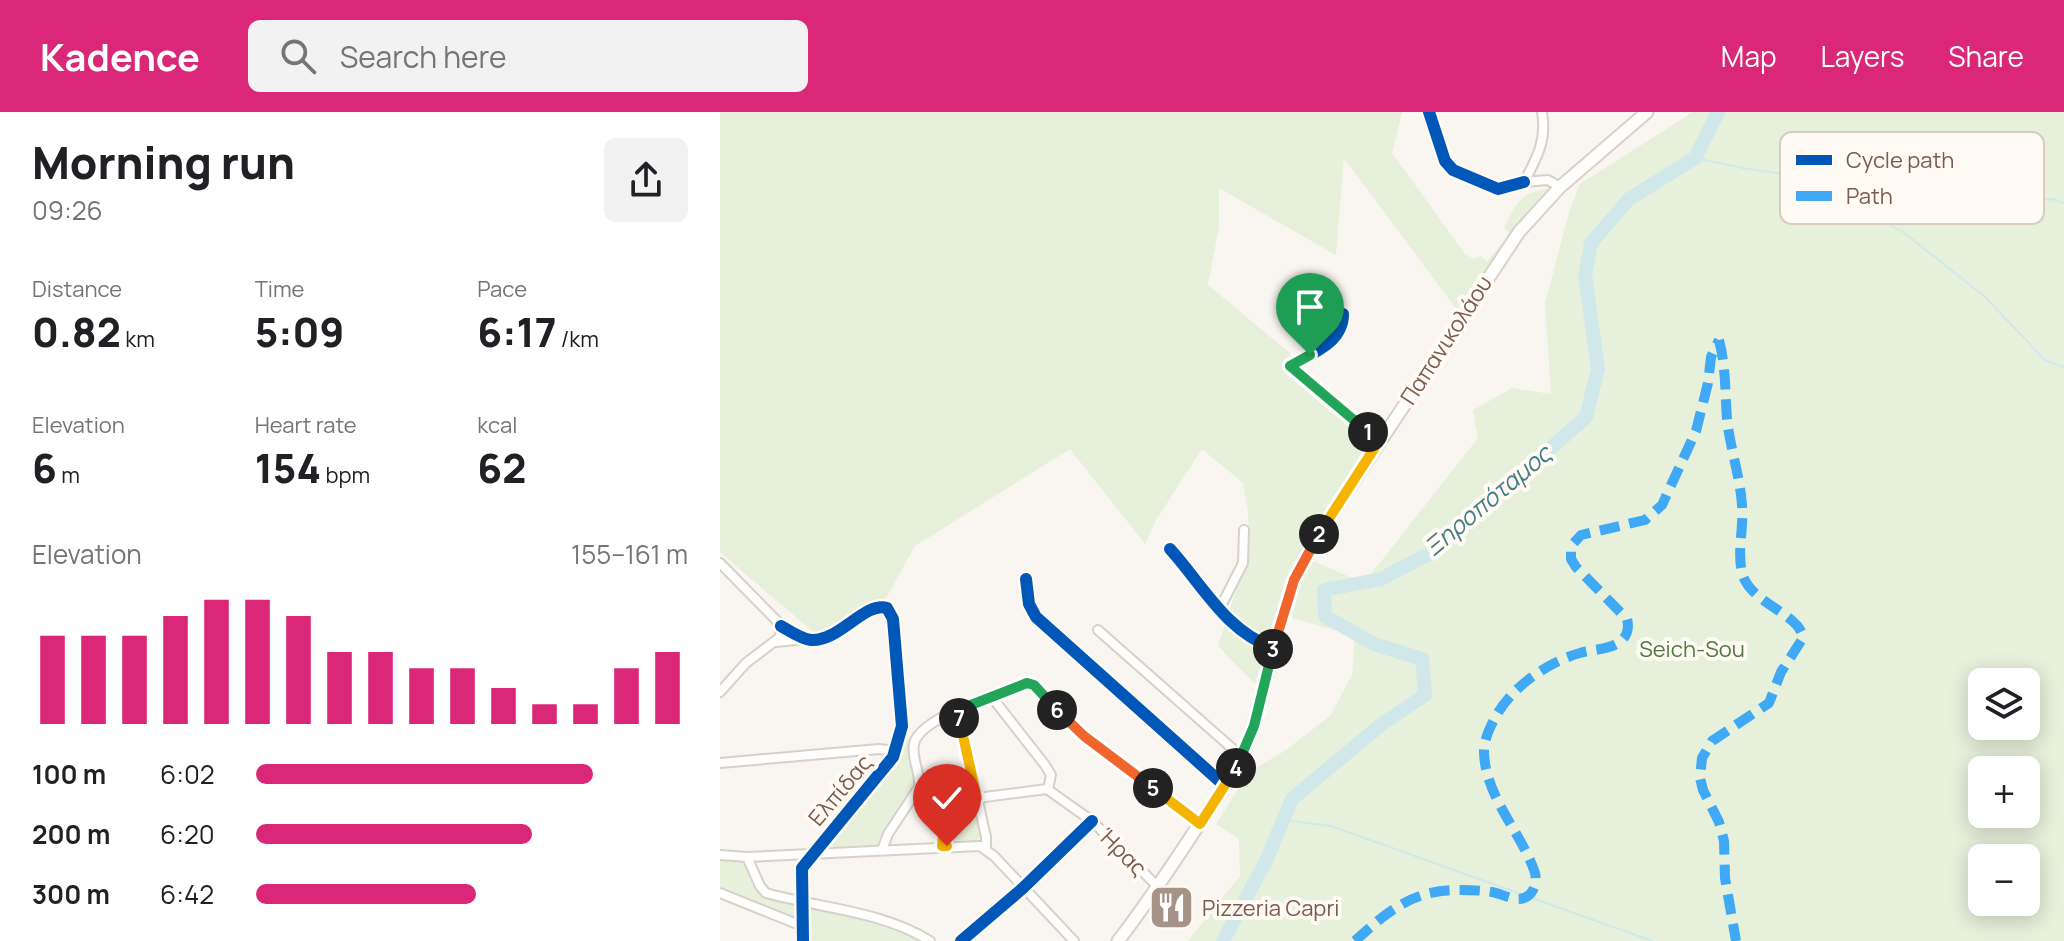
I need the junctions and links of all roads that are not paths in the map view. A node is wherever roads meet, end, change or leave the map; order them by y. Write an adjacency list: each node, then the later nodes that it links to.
1 (1429, 112): 4 (street)
2 (1542, 112): 4 (street)
3 (1647, 112): 5 (main road, Παπανικολάου)
4 (1524, 182): 5 (street)
5 (1560, 187): 7 (main road, Παπανικολάου)
6 (1343, 314): 7 (street)
7 (1379, 441): 17 (main road, Παπανικολάου)
8 (1244, 530): 12 (street)
9 (1170, 549): 12 (street)
10 (720, 563): 13 (street)
11 (1026, 579): 24 (street)
12 (1220, 608): 17 (street)
13 (781, 629): 15 (street); 16 (street)
14 (1098, 630): 22 (street)
15 (806, 639): 16 (street); 21 (street, Ελπίδας)
16 (775, 642): 18 (street)
17 (1274, 648): 22 (main road, Παπανικολάου)
18 (720, 692)
19 (991, 696): 20 (street); 25 (street); 28 (street)
20 (958, 710): 26 (street); 31 (street)
21 (896, 751): 23 (street); 32 (street, Ελπίδας)
22 (1242, 757): 24 (main road, Παπανικολάου)
23 (720, 763)
24 (1225, 786): 28 (main road, Παπανικολάου)
25 (1048, 789): 26 (street); 27 (street, Ήρας)
26 (977, 798): 29 (street); 30 (street)
27 (1092, 821): 35 (street, Ήρας); 36 (street)
28 (1200, 824): 35 (main road, Παπανικολάου)
29 (942, 846): 30 (street); 31 (street)
30 (986, 849): 36 (street)
31 (882, 850): 32 (street)
32 (813, 854): 34 (street); 38 (street, Ελπίδας)
33 (720, 855): 34 (street)
34 (747, 857): 38 (street)
35 (1158, 887): 44 (main road, Παπανικολάου)
36 (1023, 888): 42 (street); 43 (street)
37 (720, 893): 39 (street)
38 (801, 902): 39 (street, Ελπίδας); 41 (street)
39 (802, 926): 40 (street, Ελπίδας)
40 (803, 941)
41 (930, 941)
42 (961, 941)
43 (1074, 941)
44 (1118, 941)

